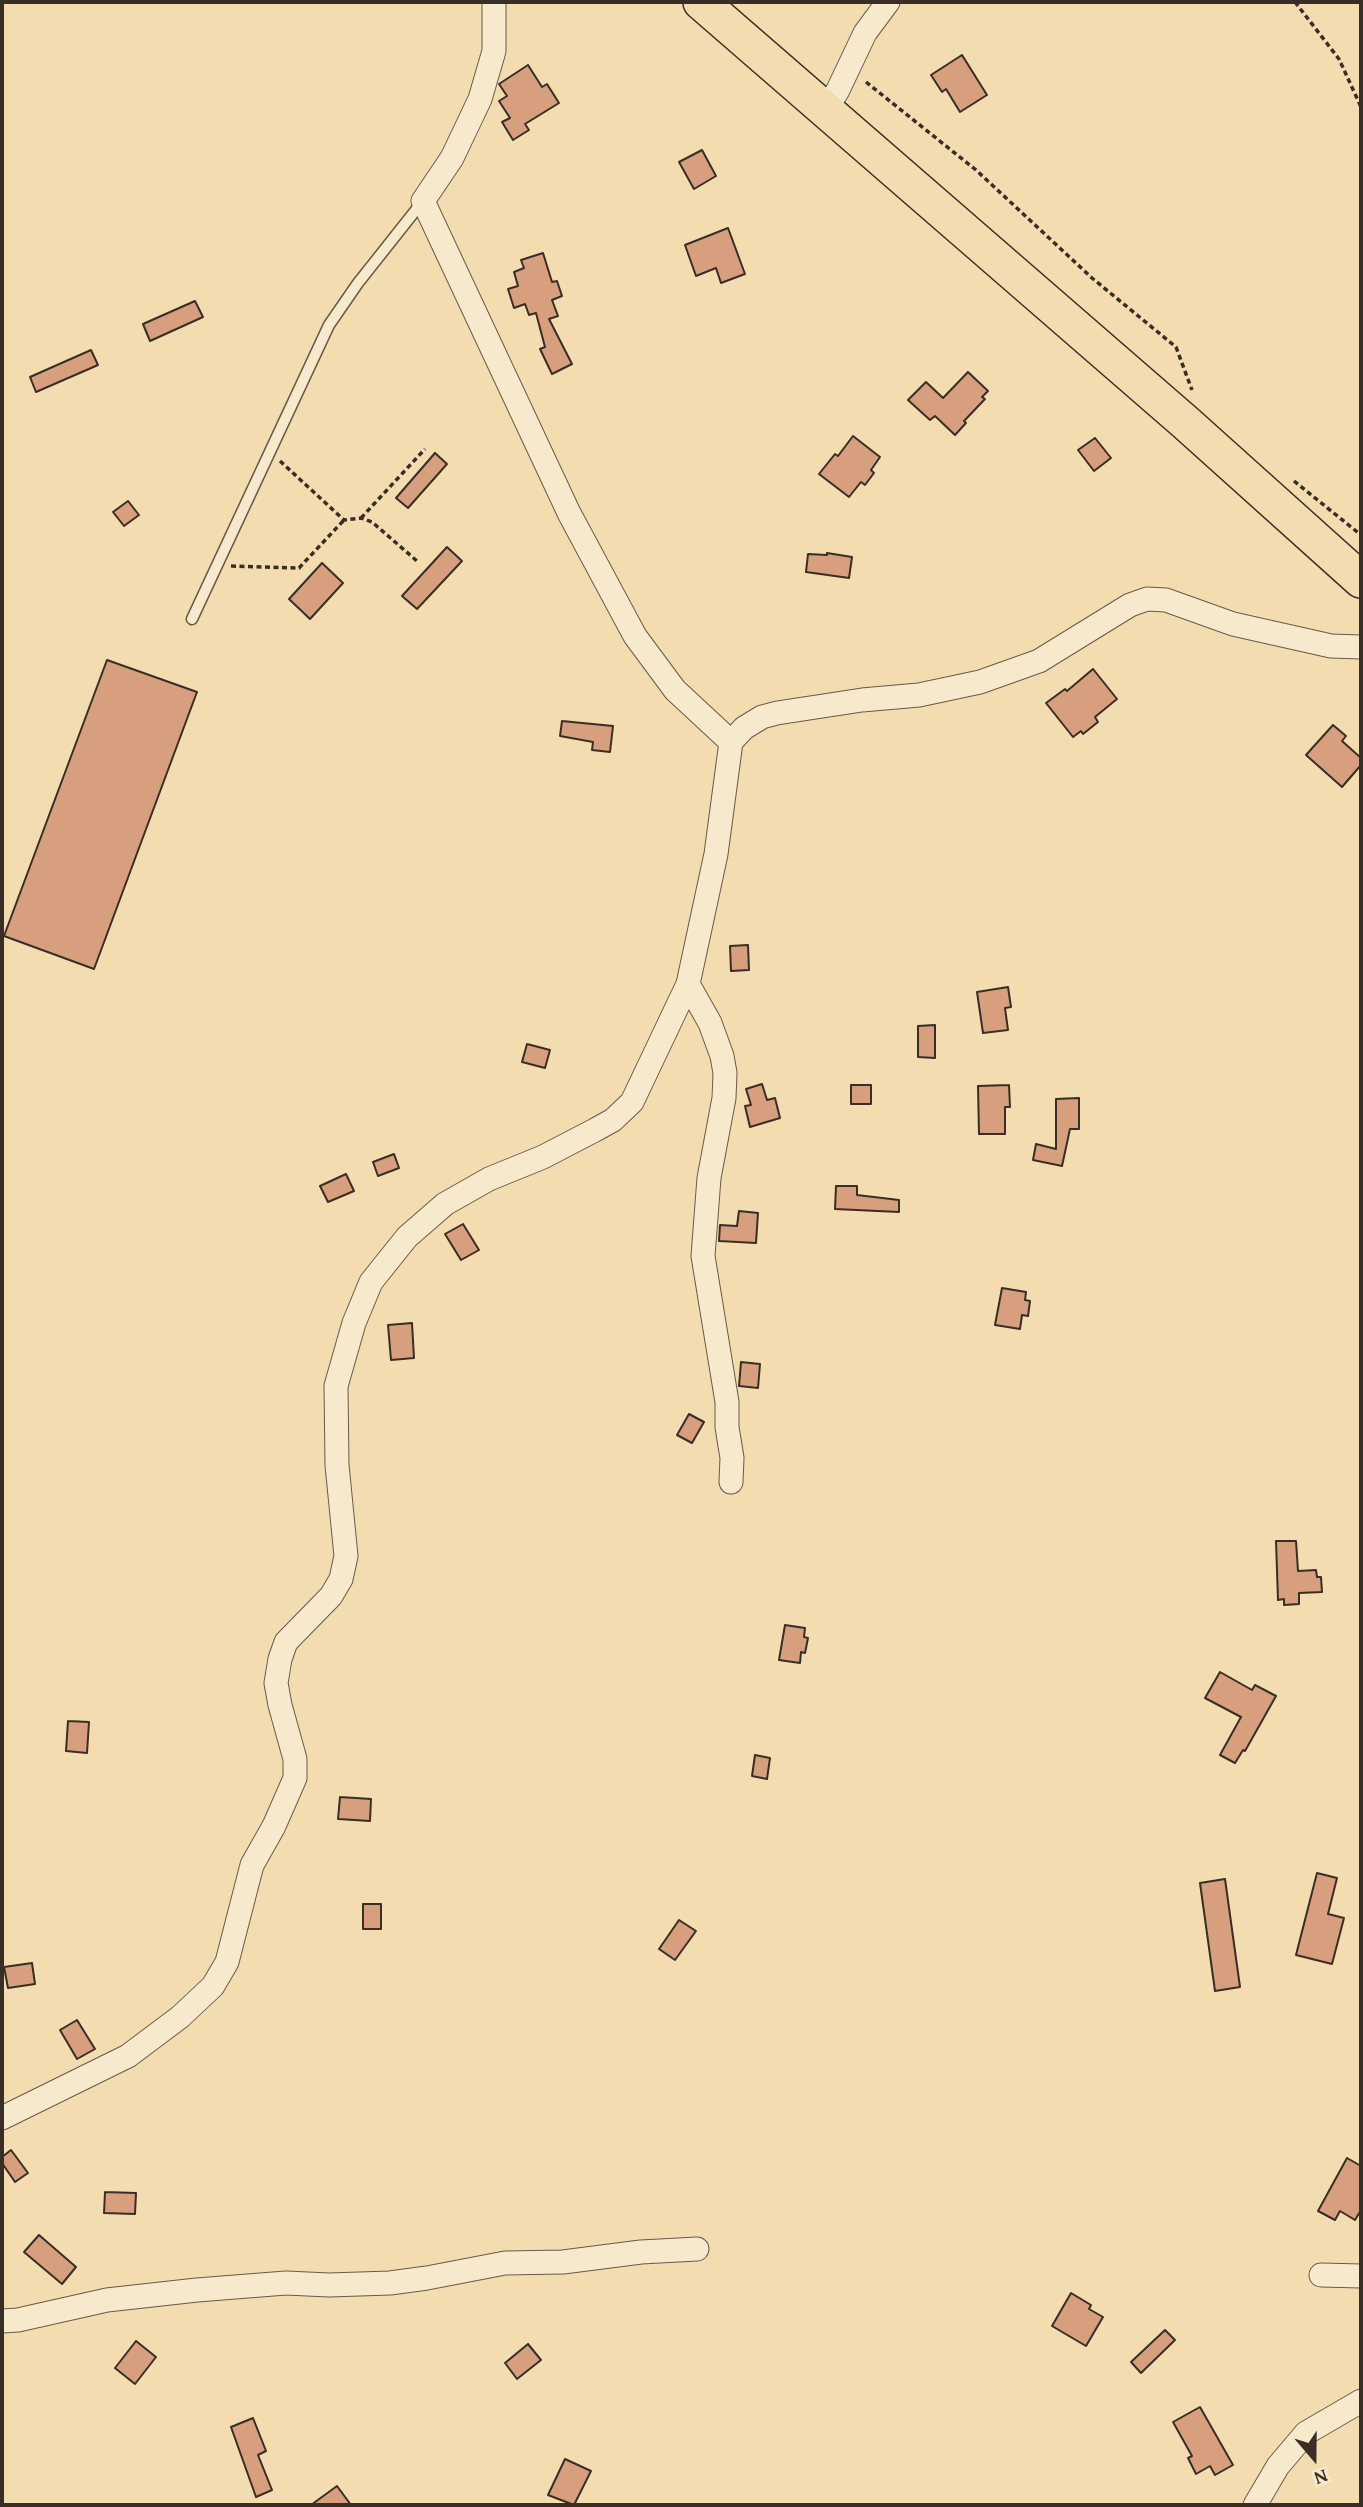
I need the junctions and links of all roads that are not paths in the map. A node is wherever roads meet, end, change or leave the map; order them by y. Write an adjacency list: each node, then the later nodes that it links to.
1 (494, 2): 5 (street)
2 (701, 2): 4 (main road)
3 (888, 2): 4 (street)
4 (826, 109): 6 (main road)
5 (423, 201): 7 (lane); 9 (street)
6 (1361, 580)
7 (192, 619)
8 (1361, 647): 9 (street)
9 (731, 742): 10 (street)
10 (688, 984): 11 (street); 12 (street)
11 (731, 1482)
12 (2, 2118)
13 (697, 2249): 16 (street)
14 (1321, 2275): 15 (street)
15 (1361, 2276)
16 (2, 2321)
17 (1361, 2401): 18 (street)
18 (1255, 2505)

